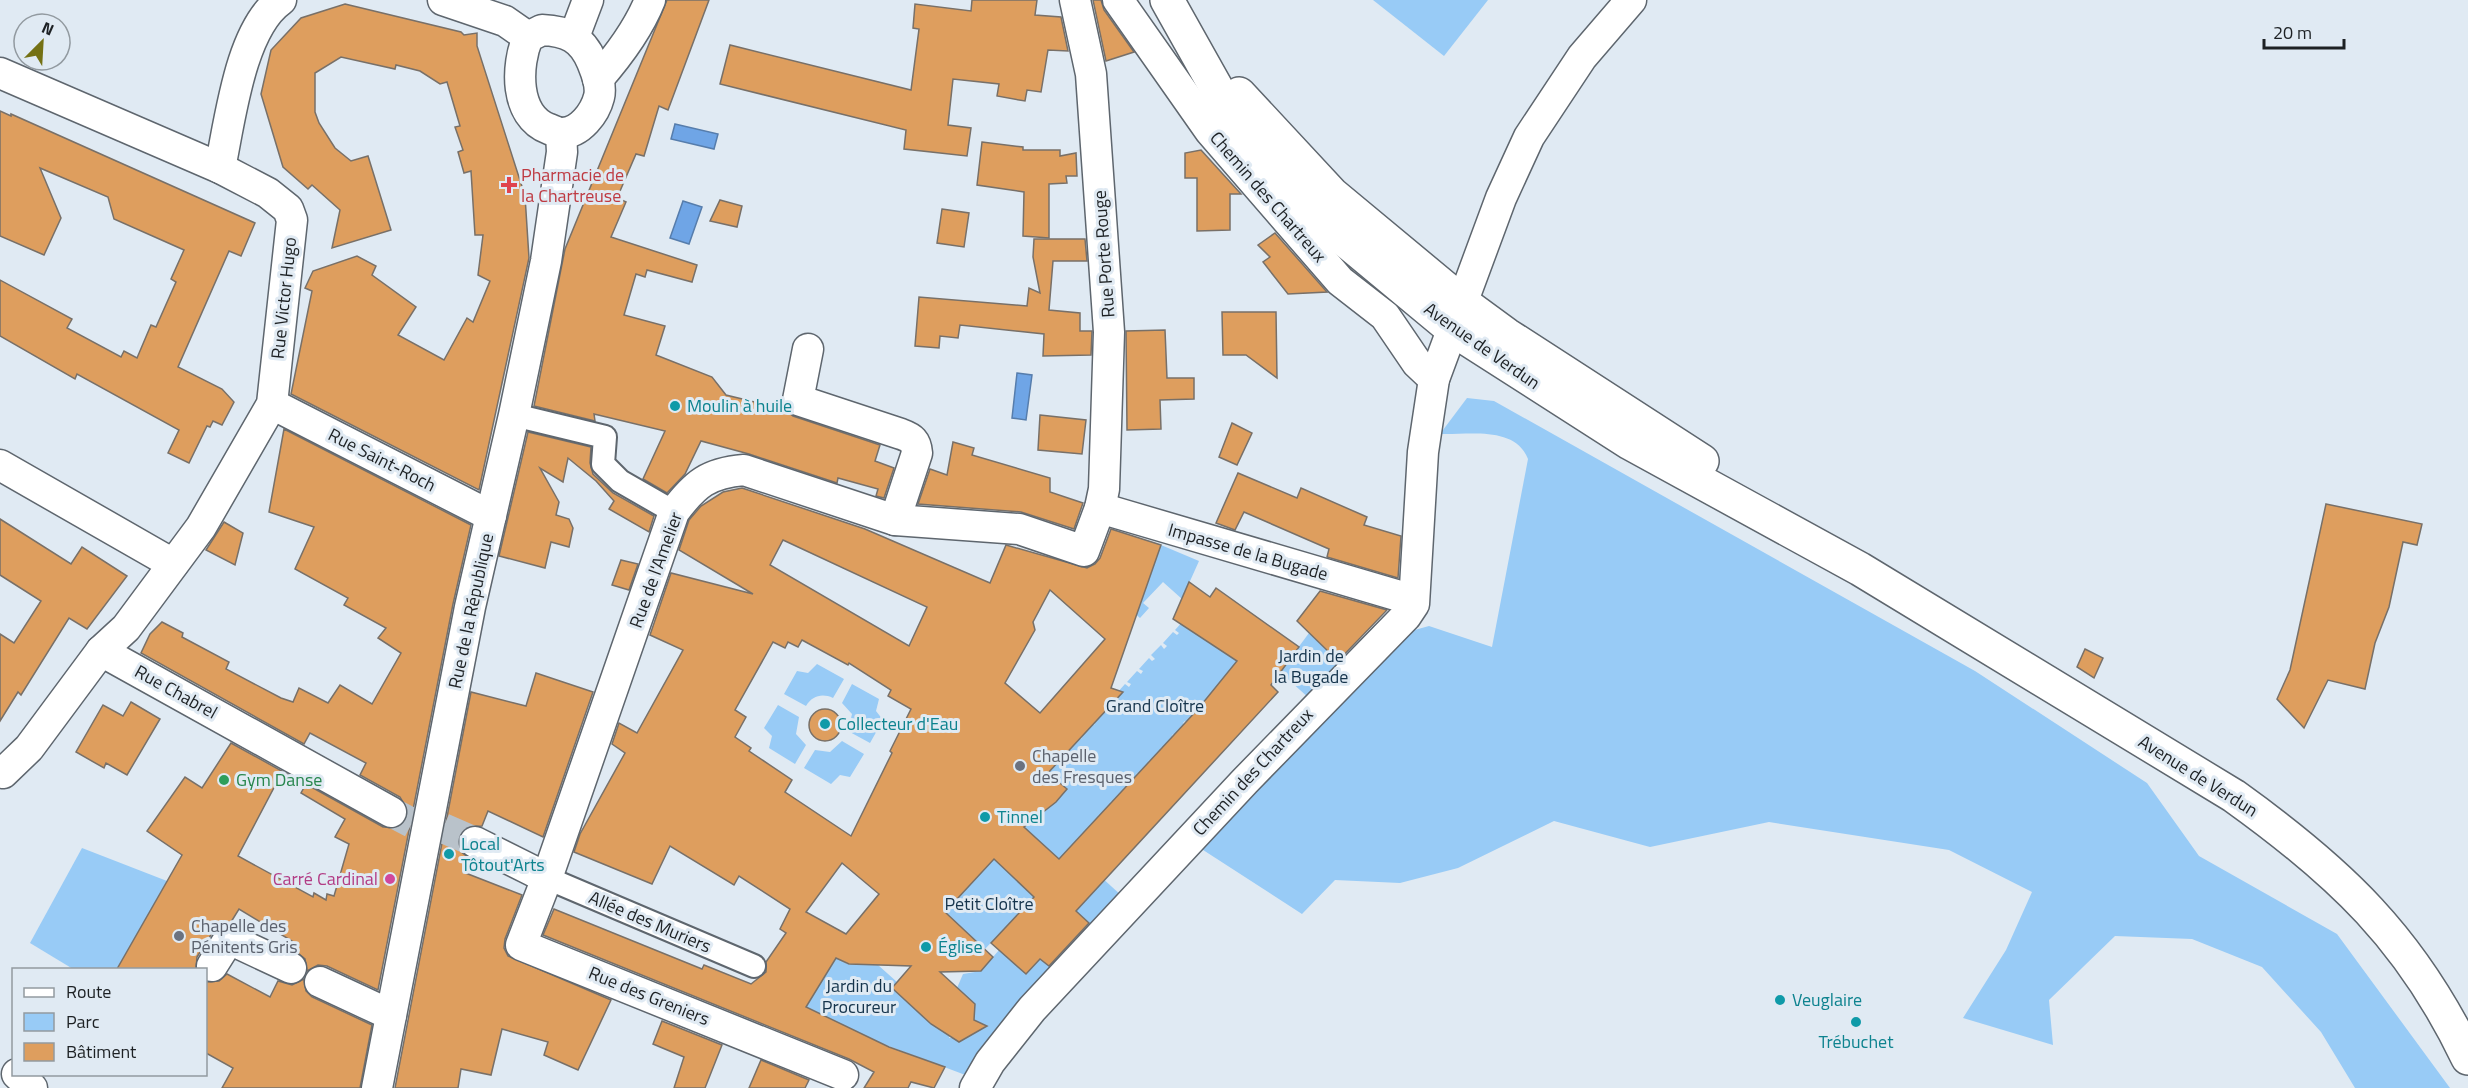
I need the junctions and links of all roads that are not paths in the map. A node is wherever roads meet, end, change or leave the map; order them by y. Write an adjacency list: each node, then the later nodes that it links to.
1 (281, 0): 14 (street)
2 (447, 0): 9 (street)
3 (588, 0): 10 (street)
4 (650, 0): 12 (street)
5 (1075, 0): 21 (street, Rue Porte Rouge)
6 (1118, 0): 17 (street, Chemin des Chartreux)
7 (1167, 0): 15 (main road, Avenue de Verdun)
8 (1631, 0): 15 (street, Chemin des Chartreux)
9 (528, 37): 10 (street); 13 (street)
10 (574, 37): 12 (street)
11 (0, 74): 14 (street, Rue Victor Hugo)
12 (598, 79): 13 (street)
13 (561, 133): 19 (street, Rue de la République)
14 (220, 168): 18 (street, Rue Victor Hugo)
15 (1457, 316): 17 (street, Chemin des Chartreux); 38 (main road, Avenue de Verdun)
16 (808, 349): 24 (street)
17 (1434, 379): 44 (street, Chemin des Chartreux)
18 (272, 404): 23 (street, Rue Saint-Roch); 25 (street, Rue Victor Hugo)
19 (514, 415): 22 (street); 23 (street, Rue de la République)
20 (0, 465): 25 (street)
21 (1100, 508): 24 (street, Rue de l'Amelier); 26 (street, Impasse de la Bugade)
22 (674, 512): 24 (street, Rue de l'Amelier); 31 (street, Rue de l'Amelier)
23 (491, 516): 29 (street, Rue de la République)
24 (895, 520)
25 (174, 564): 27 (street, Rue Victor Hugo)
26 (1396, 595)
27 (100, 651): 28 (street); 29 (street, Rue Chabrel)
28 (1, 774)
29 (418, 824): 36 (street, Rue de la République)
30 (475, 842): 31 (street)
31 (547, 878): 33 (street, Allée des Muriers); 40 (street, Rue des Greniers)
32 (212, 966): 34 (street)
33 (754, 966)
34 (291, 968)
35 (320, 982): 36 (street)
36 (391, 1015): 43 (street, Rue de la République)
37 (0, 1058): 39 (street)
38 (2468, 1058)
39 (12, 1069)
40 (843, 1075)
41 (19, 1076): 42 (street)
42 (32, 1088)
43 (377, 1088)
44 (975, 1088)

